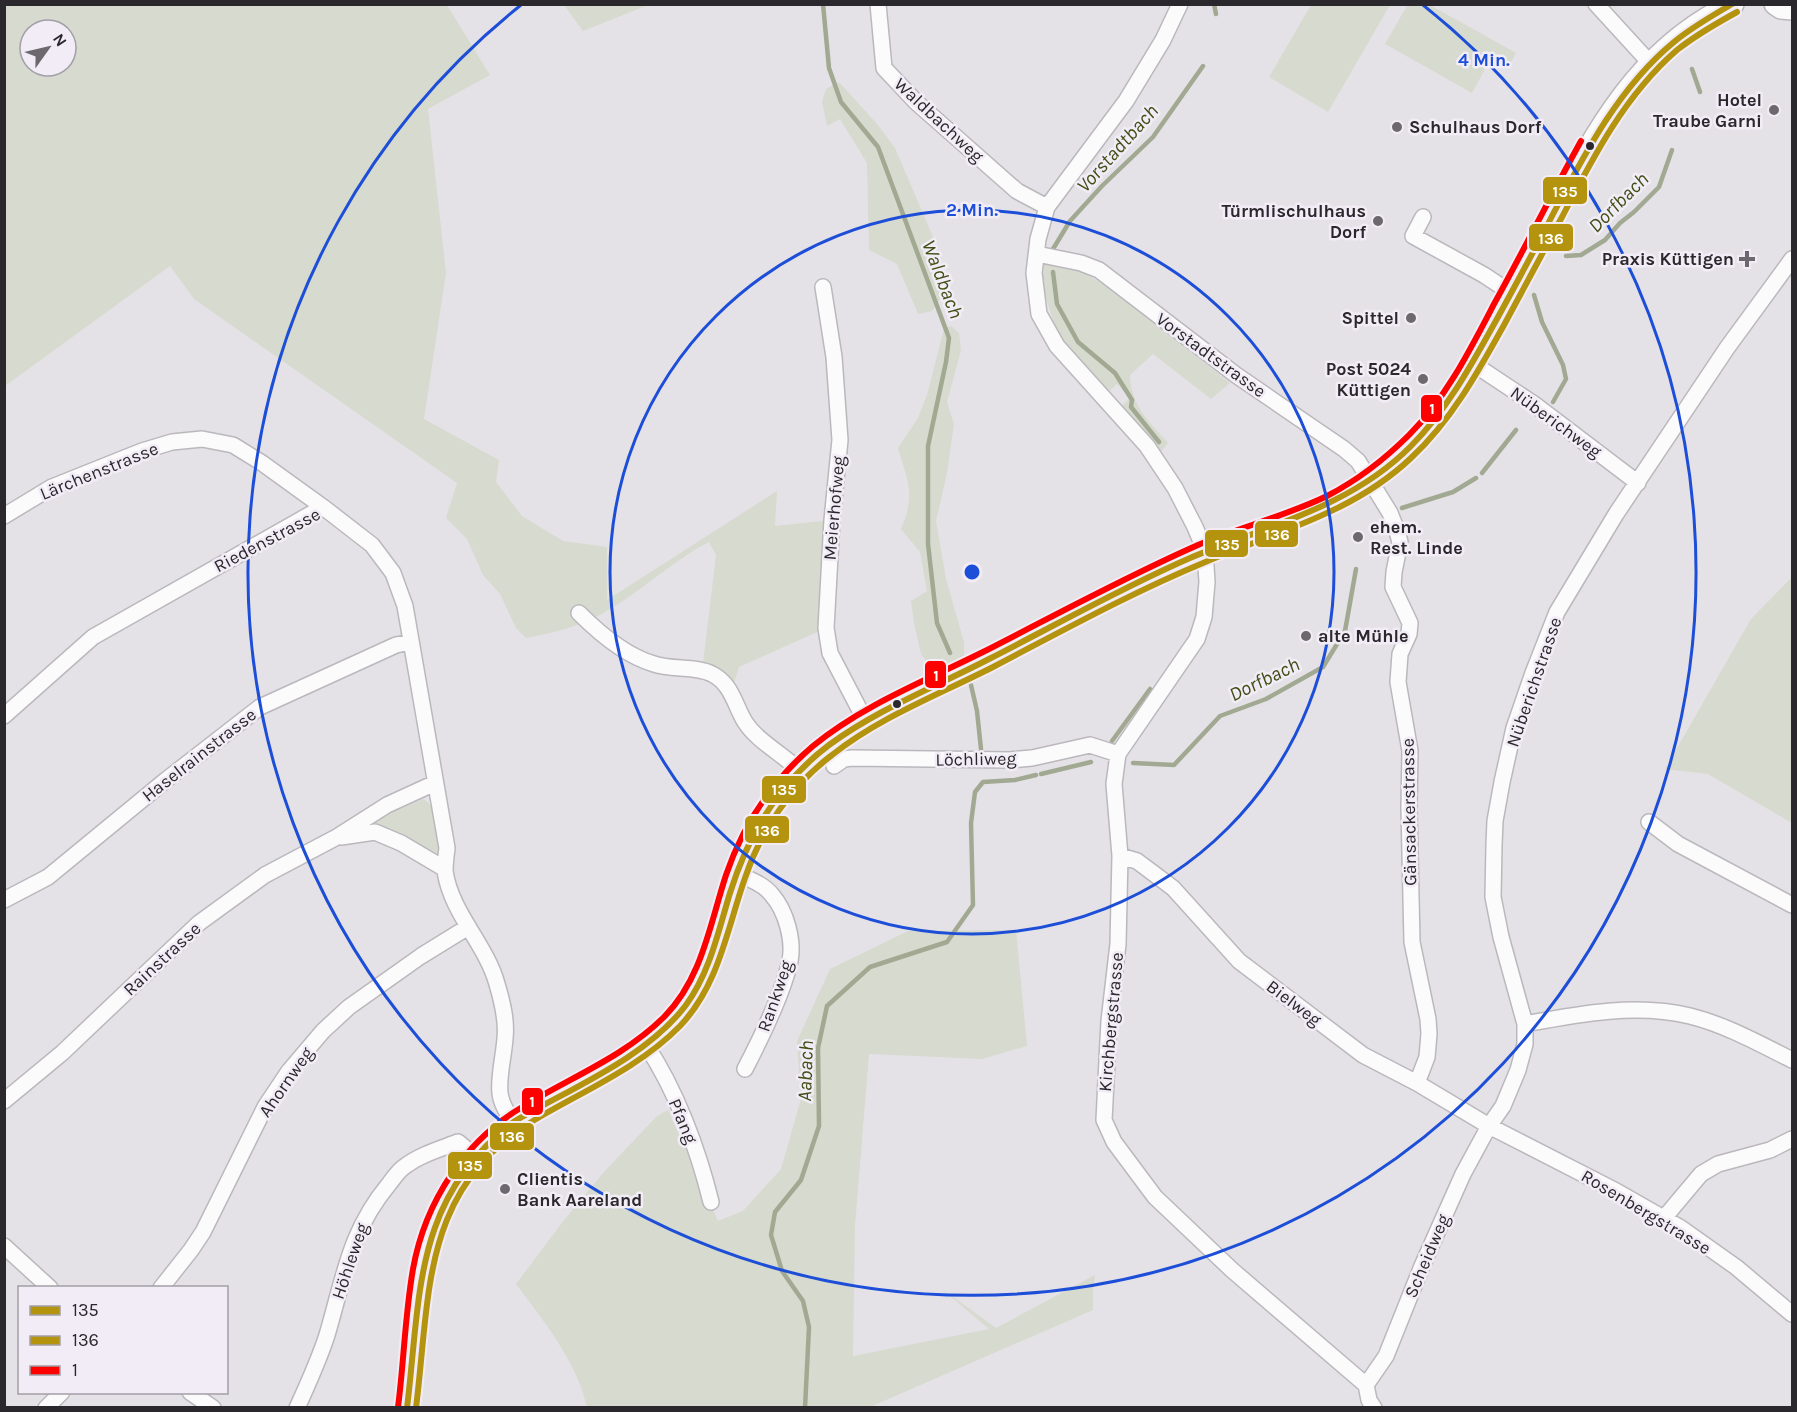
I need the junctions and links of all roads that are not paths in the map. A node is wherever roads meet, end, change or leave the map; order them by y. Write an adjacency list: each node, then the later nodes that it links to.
1 (878, 4): 8 (street, Waldbachweg)
2 (1180, 4): 8 (street)
3 (1596, 4): 7 (street)
4 (1733, 4): 7 (street)
5 (1775, 4): 6 (street)
6 (1792, 9)
7 (1650, 63): 13 (street)
8 (1047, 207): 10 (street)
9 (1424, 217): 13 (street)
10 (1037, 254): 15 (street, Vorstadtstrasse); 19 (street)
11 (1792, 259): 16 (street, Nüberichstrasse)
12 (823, 287): 23 (street, Meierhofweg)
13 (1511, 293): 14 (street)
14 (1472, 363): 15 (street); 16 (street, Nüberichweg)
15 (1369, 481): 19 (street); 40 (street, Gänsackerstrasse)
16 (1638, 483): 36 (street, Nüberichstrasse)
17 (323, 507): 18 (street, Lärchenstrasse); 21 (street, Riedenstrasse); 22 (street, Riedenstrasse)
18 (4, 516)
19 (1205, 551): 23 (street); 24 (street, Kirchbergstrasse)
20 (579, 613): 26 (street)
21 (411, 642): 27 (street, Riedenstrasse); 33 (street, Haselrainstrasse)
22 (4, 717)
23 (866, 722): 26 (street)
24 (1118, 754): 25 (street, Löchliweg); 30 (street, Kirchbergstrasse)
25 (834, 765)
26 (800, 771): 32 (street)
27 (435, 783): 29 (street, Rainstrasse); 31 (street, Riedenstrasse)
28 (1648, 822): 34 (street)
29 (335, 838): 31 (street, Rainstrasse); 41 (street, Rainstrasse)
30 (1120, 856): 40 (street, Bielweg); 52 (street, Kirchbergstrasse)
31 (445, 869): 35 (street)
32 (736, 874): 37 (street); 39 (street, Rankweg)
33 (4, 900)
34 (1792, 905)
35 (468, 927): 42 (street); 50 (street, Ahornweg)
36 (1525, 1024): 38 (street); 43 (street, Nüberichstrasse)
37 (646, 1045): 42 (street); 46 (street, Pfang)
38 (1792, 1060)
39 (745, 1069)
40 (1417, 1083): 43 (street, Bielweg)
41 (4, 1101)
42 (513, 1122): 45 (street)
43 (1489, 1126): 47 (street, Rosenbergstrasse); 52 (street, Scheidweg)
44 (1792, 1139): 47 (street)
45 (476, 1157): 58 (street, Höhleweg); 59 (street)
46 (711, 1202)
47 (1664, 1218): 51 (street, Rosenbergstrasse)
48 (4, 1246): 49 (street)
49 (49, 1286)
50 (162, 1286)
51 (1792, 1314)
52 (1366, 1385): 55 (street)
53 (60, 1394): 56 (street)
54 (193, 1394): 57 (street)
55 (1368, 1405)
56 (46, 1407)
57 (213, 1407)
58 (297, 1407)
59 (407, 1407)

